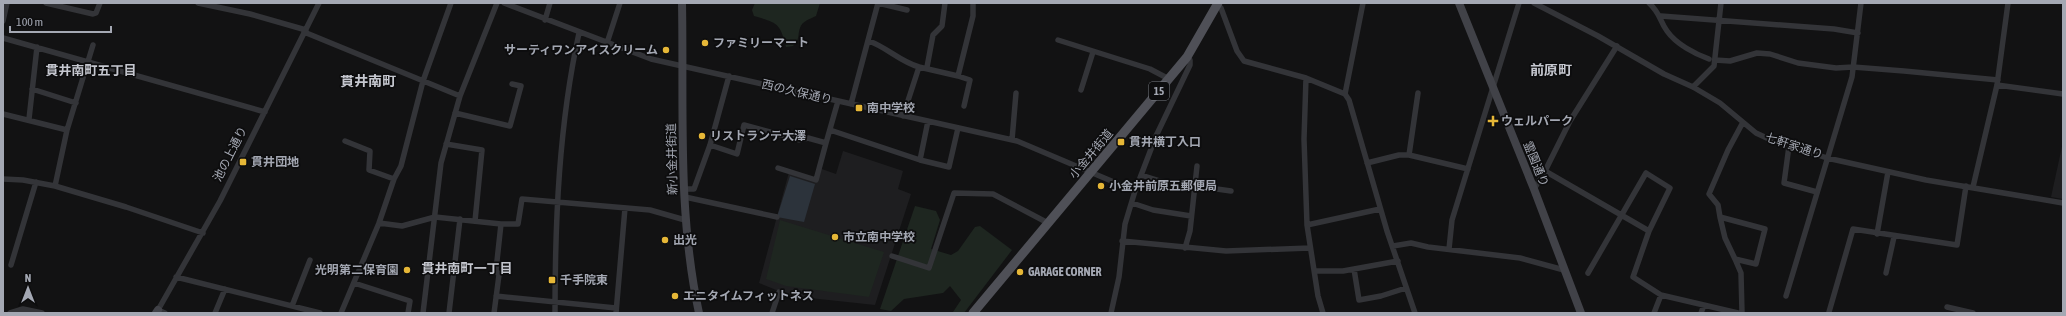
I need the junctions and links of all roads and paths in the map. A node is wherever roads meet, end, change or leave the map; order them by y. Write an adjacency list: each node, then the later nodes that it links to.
1 (7, 3): 28 (street)
2 (46, 3): 3 (street)
3 (100, 3)
4 (198, 3): 29 (street)
5 (319, 3): 29 (street, 池の上通り)
6 (450, 3): 51 (street)
7 (497, 3): 62 (street)
8 (504, 3): 26 (street, 西の久保通り)
9 (550, 3): 26 (street)
10 (620, 3): 35 (street)
11 (682, 3): 43 (street, 新小金井街道)
12 (945, 3): 45 (street)
13 (974, 3): 48 (street)
14 (1363, 3): 60 (street)
15 (1459, 3): 54 (street, 霊園通り)
16 (1520, 3): 54 (street)
17 (1534, 3): 23 (street, 七軒家通り)
18 (1649, 3): 25 (street)
19 (1721, 3): 27 (street)
20 (1861, 3): 31 (street)
21 (2008, 3): 52 (street)
22 (1218, 5): 40 (main road, 小金井街道 / 15); 49 (street)
23 (1544, 6): 37 (street, 七軒家通り)
24 (907, 10): 34 (street)
25 (1661, 16): 27 (street); 41 (street)
26 (545, 20): 30 (street, 西の久保通り)
27 (1719, 20): 31 (street); 41 (street)
28 (3, 21)
29 (305, 31): 51 (street); 67 (street, 池の上通り)
30 (579, 33): 35 (street, 西の久保通り); 106 (street)
31 (1858, 33): 46 (street)
32 (3, 38): 38 (street)
33 (1058, 40): 39 (street)
34 (869, 41): 44 (street); 65 (street)
35 (607, 43): 43 (street, 西の久保通り)
36 (93, 45): 42 (street)
37 (1617, 46): 55 (street, 七軒家通り); 90 (street)
38 (37, 47): 42 (street); 56 (street)
39 (1093, 52): 50 (street); 57 (street)
40 (1187, 57): 50 (main road, 小金井街道 / 15); 93 (street)
41 (1712, 59): 46 (street); 55 (street)
42 (88, 62): 64 (street); 67 (street)
43 (683, 66): 47 (street, 西の久保通り); 105 (street, 新小金井街道)
44 (919, 67): 45 (street); 70 (street)
45 (927, 67): 48 (street)
46 (1853, 67): 52 (street); 84 (street)
47 (729, 76): 63 (street, 西の久保通り); 81 (street)
48 (958, 76): 66 (street)
49 (1306, 78): 60 (street); 122 (street)
50 (1169, 79): 92 (main road, 小金井街道 / 15)
51 (423, 81): 62 (street); 95 (street)
52 (1997, 83): 61 (street); 100 (street)
53 (512, 84): 68 (street)
54 (1492, 86): 89 (street); 101 (street, 霊園通り)
55 (1693, 87): 73 (street, 七軒家通り)
56 (32, 89): 64 (street); 71 (street)
57 (1081, 90)
58 (1016, 93): 77 (street)
59 (1418, 93): 83 (street)
60 (1345, 94): 86 (street)
61 (2063, 94)
62 (460, 96): 68 (street)
63 (838, 101): 65 (street, 西の久保通り); 76 (street)
64 (76, 103): 75 (street)
65 (851, 104): 70 (street, 西の久保通り)
66 (964, 106)
67 (265, 112): 124 (street, 池の上通り)
68 (455, 113): 80 (street)
69 (3, 114): 71 (street)
70 (903, 116): 72 (street, 西の久保通り)
71 (29, 119): 75 (street)
72 (928, 121): 74 (street, 西の久保通り); 85 (street)
73 (1742, 124): 82 (street, 七軒家通り); 115 (street)
74 (958, 128): 77 (street, 西の久保通り); 85 (street)
75 (67, 130): 98 (street)
76 (830, 130): 79 (street); 85 (street)
77 (1012, 140): 92 (street, 西の久保通り)
78 (345, 141): 95 (street)
79 (826, 143): 81 (street); 88 (street)
80 (446, 144): 113 (street); 118 (street)
81 (710, 145): 105 (street)
82 (1789, 146): 84 (street, 七軒家通り); 104 (street)
83 (1409, 155): 86 (street); 89 (street)
84 (1827, 158): 91 (street, 七軒家通り); 104 (street)
85 (920, 160)
86 (1367, 163): 110 (street)
87 (1196, 166): 97 (street)
88 (778, 168)
89 (1468, 169): 131 (street)
90 (1545, 172): 101 (street); 111 (street)
91 (1888, 172): 99 (street, 七軒家通り); 125 (street)
92 (1091, 173): 102 (street, 西の久保通り); 120 (main road, 小金井街道 / 15)
93 (1141, 174): 97 (street); 102 (street)
94 (3, 179): 96 (street)
95 (394, 179): 119 (street)
96 (36, 182): 98 (street); 136 (street)
97 (1194, 185): 103 (street); 112 (street)
98 (55, 186): 124 (street)
99 (1966, 186): 100 (street, 七軒家通り); 126 (street)
100 (1973, 187): 108 (street, 七軒家通り)
101 (1534, 189): 138 (street, 霊園通り)
102 (1134, 191): 107 (street)
103 (1231, 191)
104 (1817, 192): 149 (street)
105 (684, 193): 114 (street); 117 (street, 新小金井街道)
106 (558, 202): 109 (street); 121 (street); 150 (street)
107 (1132, 202): 112 (street); 127 (street)
108 (2063, 203)
109 (625, 208): 117 (street); 155 (street)
110 (1380, 209): 122 (street); 128 (street)
111 (1621, 215): 123 (street); 123 (street); 140 (street)
112 (1191, 216): 129 (street)
113 (435, 217): 116 (street); 119 (street); 164 (street)
114 (777, 217)
115 (1720, 217): 133 (street); 133 (street)
116 (460, 219): 118 (street); 165 (street)
117 (685, 220): 168 (street, 新小金井街道)
118 (475, 221): 121 (street)
119 (379, 223): 143 (street)
120 (1048, 223): 132 (street); 170 (main road, 小金井街道 / 15)
121 (501, 224): 148 (street)
122 (1307, 225): 130 (street)
123 (1649, 231): 147 (street)
124 (203, 234): 142 (street, 池の上通り)
125 (1877, 234): 126 (street); 157 (street)
126 (1894, 237): 141 (street)
127 (1122, 241): 129 (street); 171 (street)
128 (1393, 246): 131 (street); 135 (street)
129 (1185, 248): 130 (street)
130 (1310, 248): 139 (street)
131 (1449, 250): 138 (street)
132 (892, 256)
133 (1736, 259): 178 (street)
134 (310, 260): 152 (street)
135 (1398, 261): 137 (street); 144 (street)
136 (11, 265)
137 (1354, 269): 139 (street); 144 (street)
138 (1564, 270): 174 (street, 霊園通り)
139 (1314, 271): 172 (street)
140 (1588, 273)
141 (1886, 273)
142 (176, 277): 145 (street); 156 (street, 池の上通り)
143 (354, 283): 162 (street); 163 (street)
144 (1406, 288): 173 (street)
145 (225, 289): 152 (street); 160 (street)
146 (779, 292): 169 (street)
147 (1661, 295): 151 (street); 175 (street)
148 (496, 296): 150 (street); 166 (street)
149 (1786, 296)
150 (555, 301): 155 (street); 167 (street)
151 (1704, 305): 176 (street); 177 (street)
152 (292, 306): 154 (street)
153 (1946, 307): 179 (street)
154 (298, 310): 161 (street)
155 (616, 310)
156 (159, 312)
157 (1829, 312)
158 (10, 313): 159 (street)
159 (41, 313)
160 (214, 313)
161 (320, 313)
162 (341, 313)
163 (408, 313)
164 (423, 313)
165 (449, 313)
166 (494, 313)
167 (554, 313)
168 (699, 313)
169 (772, 313)
170 (972, 313)
171 (1111, 313)
172 (1323, 313)
173 (1415, 313)
174 (1581, 313)
175 (1654, 313)
176 (1701, 313)
177 (1738, 313)
178 (1742, 313)
179 (1973, 313)

